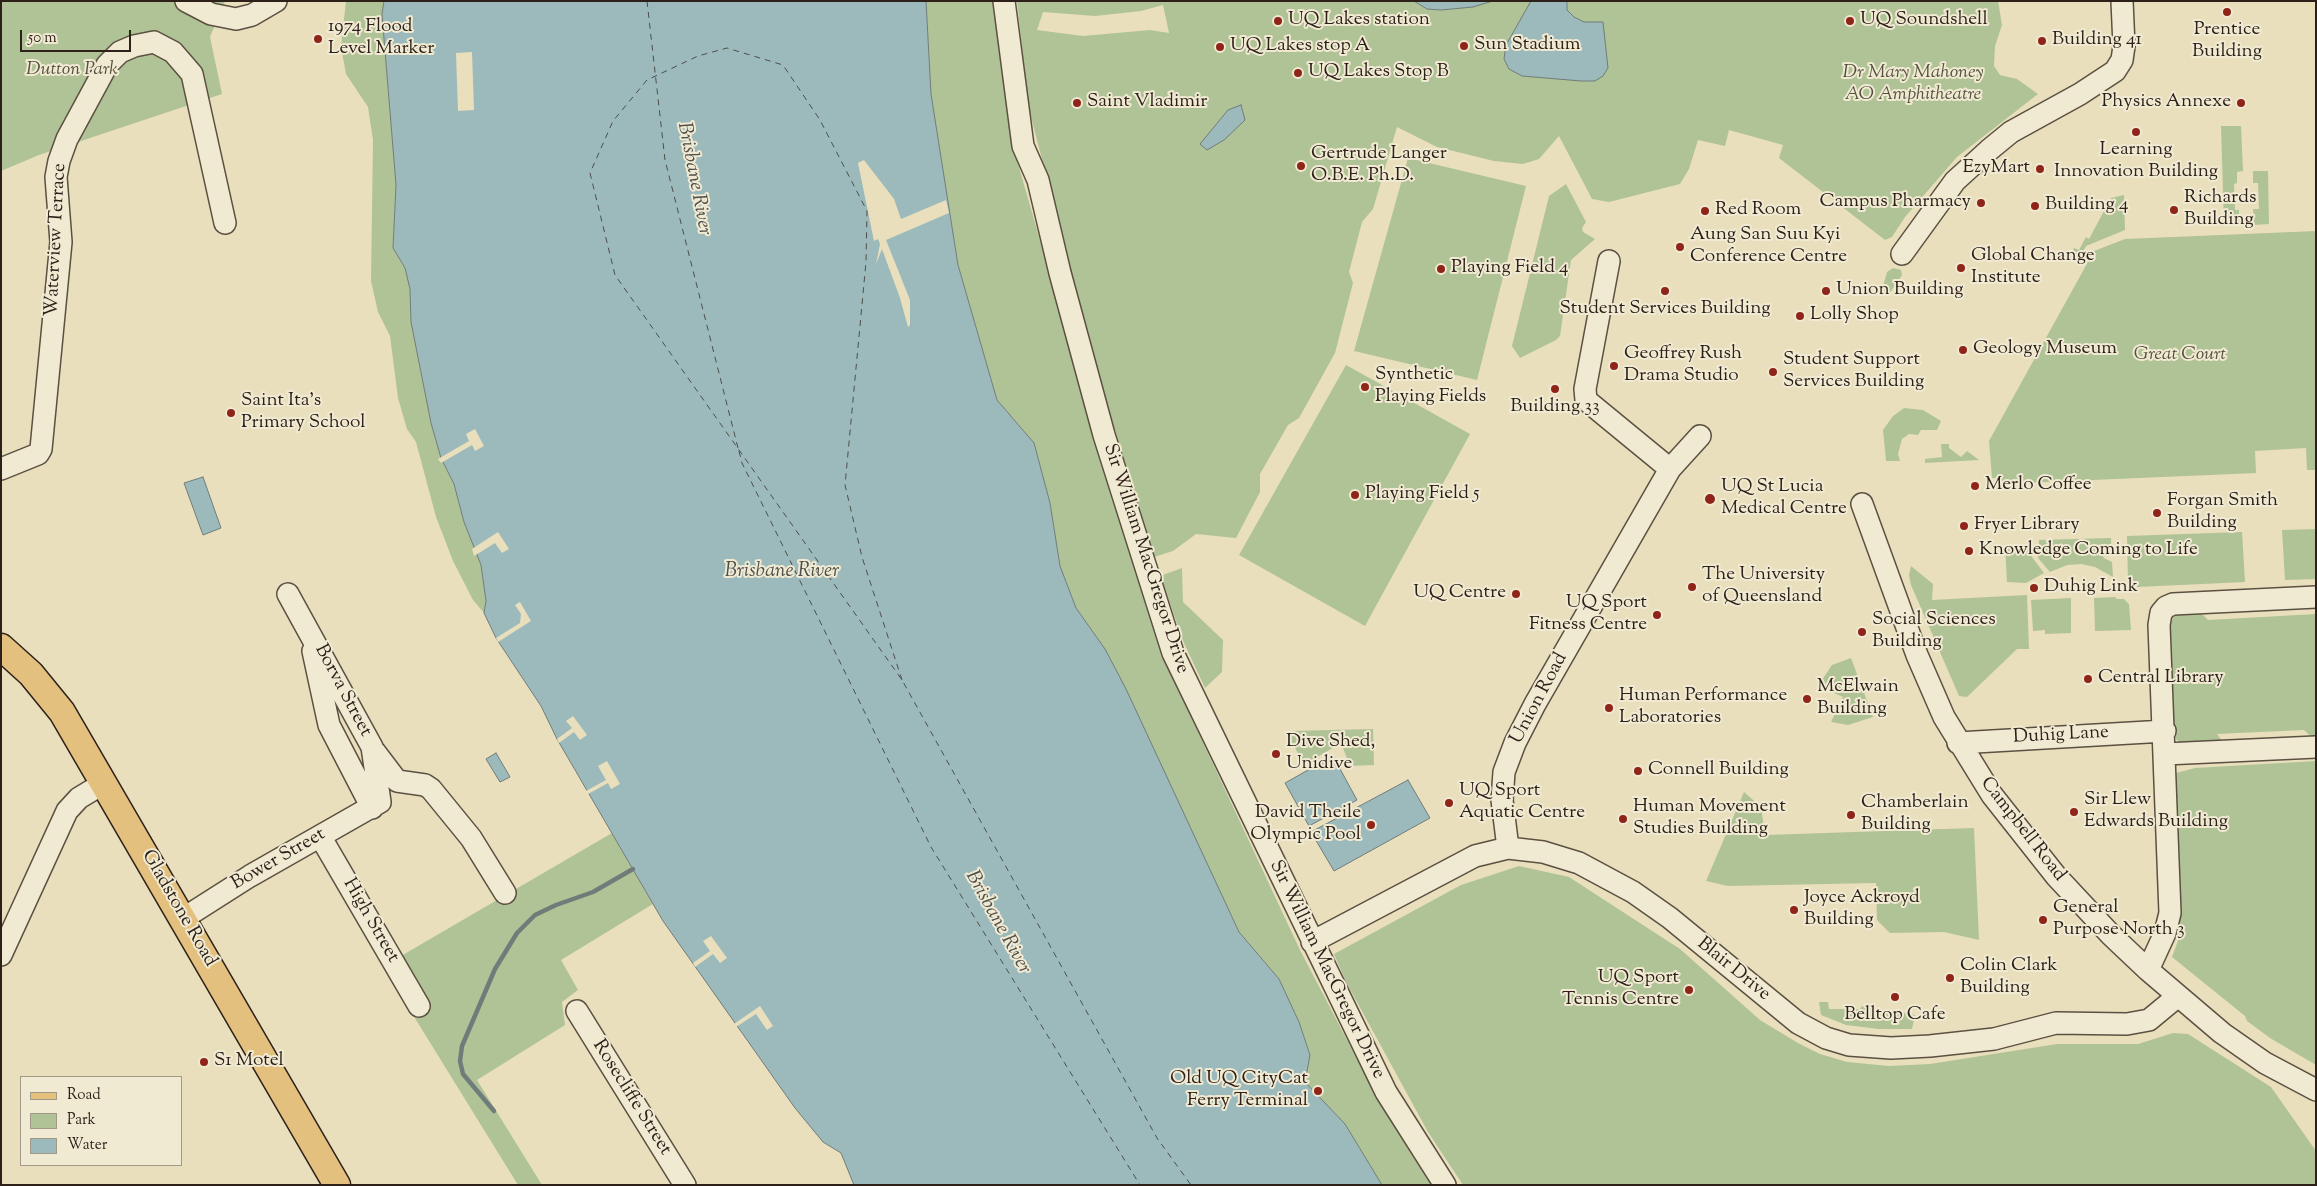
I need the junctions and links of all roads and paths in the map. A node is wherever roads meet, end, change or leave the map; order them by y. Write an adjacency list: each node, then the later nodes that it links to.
1 (186, 1): 2 (street)
2 (276, 1)
3 (1004, 1): 27 (street, Sir William MacGregor Drive)
4 (2122, 1): 6 (street)
5 (225, 223): 9 (street, Waterview Terrace)
6 (1902, 254)
7 (1609, 261): 10 (street)
8 (1700, 436): 10 (street, Union Road)
9 (1, 469)
10 (1670, 469): 24 (street, Union Road)
11 (1862, 504): 17 (street, Campbell Road)
12 (288, 594): 14 (street, Borva Street)
13 (2316, 597): 16 (street)
14 (312, 636): 18 (street, Borva Street); 22 (street, Borva Street)
15 (1, 647): 21 (main road, Gladstone Road)
16 (2164, 731): 17 (street, Duhig Lane); 20 (street)
17 (1958, 743): 29 (street, Campbell Road)
18 (372, 747): 22 (street, Borva Street); 25 (street, Borva Street)
19 (2316, 747): 20 (street)
20 (2165, 754): 29 (street)
21 (104, 784): 26 (main road, Gladstone Road); 28 (street)
22 (374, 807): 23 (street, Bower Street)
23 (320, 836): 26 (street, Bower Street); 31 (street, High Street)
24 (1508, 848): 27 (street, Blair Drive); 30 (street, Blair Drive)
25 (505, 893)
26 (184, 918): 34 (main road, Gladstone Road)
27 (1312, 942): 36 (street, Sir William MacGregor Drive)
28 (1, 955)
29 (2148, 970): 30 (street, Campbell Road)
30 (2178, 996): 33 (street, Campbell Road)
31 (419, 1006)
32 (577, 1012): 35 (street, Rosecliffe Street)
33 (2316, 1090)
34 (337, 1185)
35 (684, 1185)
36 (1445, 1185)

